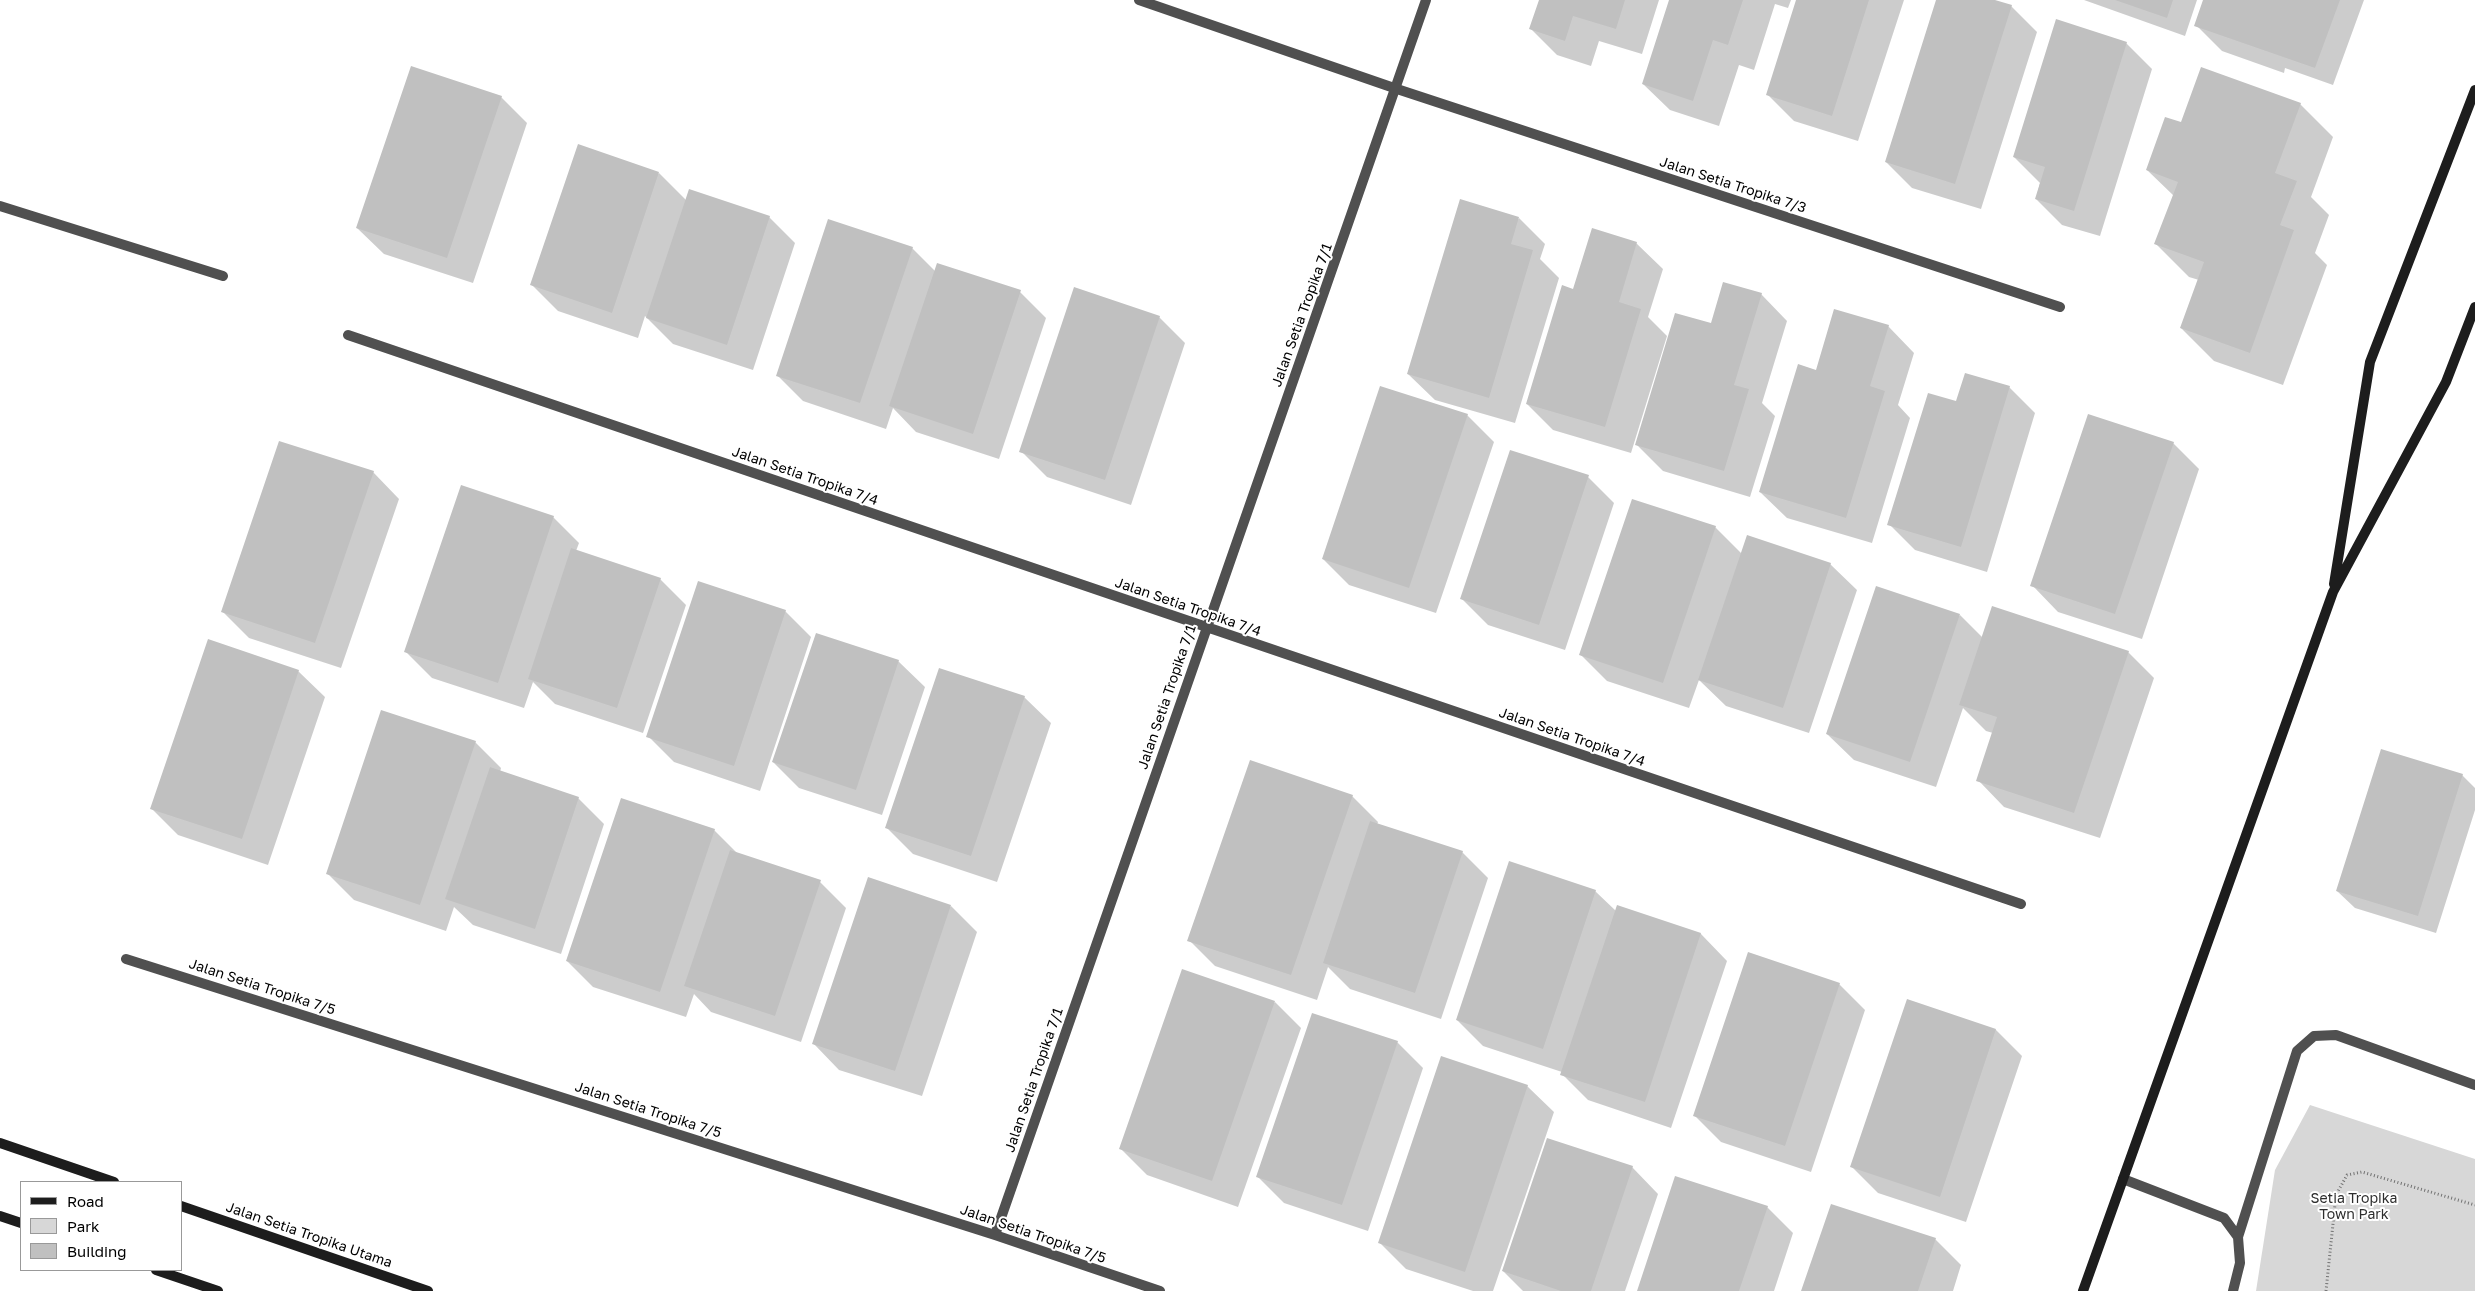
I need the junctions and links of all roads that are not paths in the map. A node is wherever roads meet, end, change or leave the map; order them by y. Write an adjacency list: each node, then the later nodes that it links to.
1 (1139, 0): 3 (street, Jalan Setia Tropika 7/3)
2 (1426, 0): 3 (street, Jalan Setia Tropika 7/1)
3 (1397, 89): 7 (street, Jalan Setia Tropika 7/3); 11 (street, Jalan Setia Tropika 7/1)
4 (2475, 90): 10 (street)
5 (0, 206): 6 (street)
6 (223, 276)
7 (2060, 307)
8 (2475, 307): 10 (street)
9 (348, 334): 11 (street, Jalan Setia Tropika 7/4)
10 (2333, 592): 16 (street)
11 (1206, 628): 12 (street, Jalan Setia Tropika 7/4); 21 (street, Jalan Setia Tropika 7/1)
12 (2021, 904)
13 (126, 959): 21 (street, Jalan Setia Tropika 7/5)
14 (2475, 1085): 22 (street)
15 (0, 1143): 17 (street)
16 (2123, 1179): 22 (street); 27 (street)
17 (111, 1181)
18 (182, 1206): 25 (street, Jalan Setia Tropika Utama)
19 (0, 1216): 20 (street)
20 (20, 1223)
21 (994, 1235): 26 (street, Jalan Setia Tropika 7/5)
22 (2238, 1237): 28 (street)
23 (159, 1271): 24 (street)
24 (218, 1291)
25 (428, 1291)
26 (1160, 1291)
27 (2083, 1291)
28 (2233, 1291)

